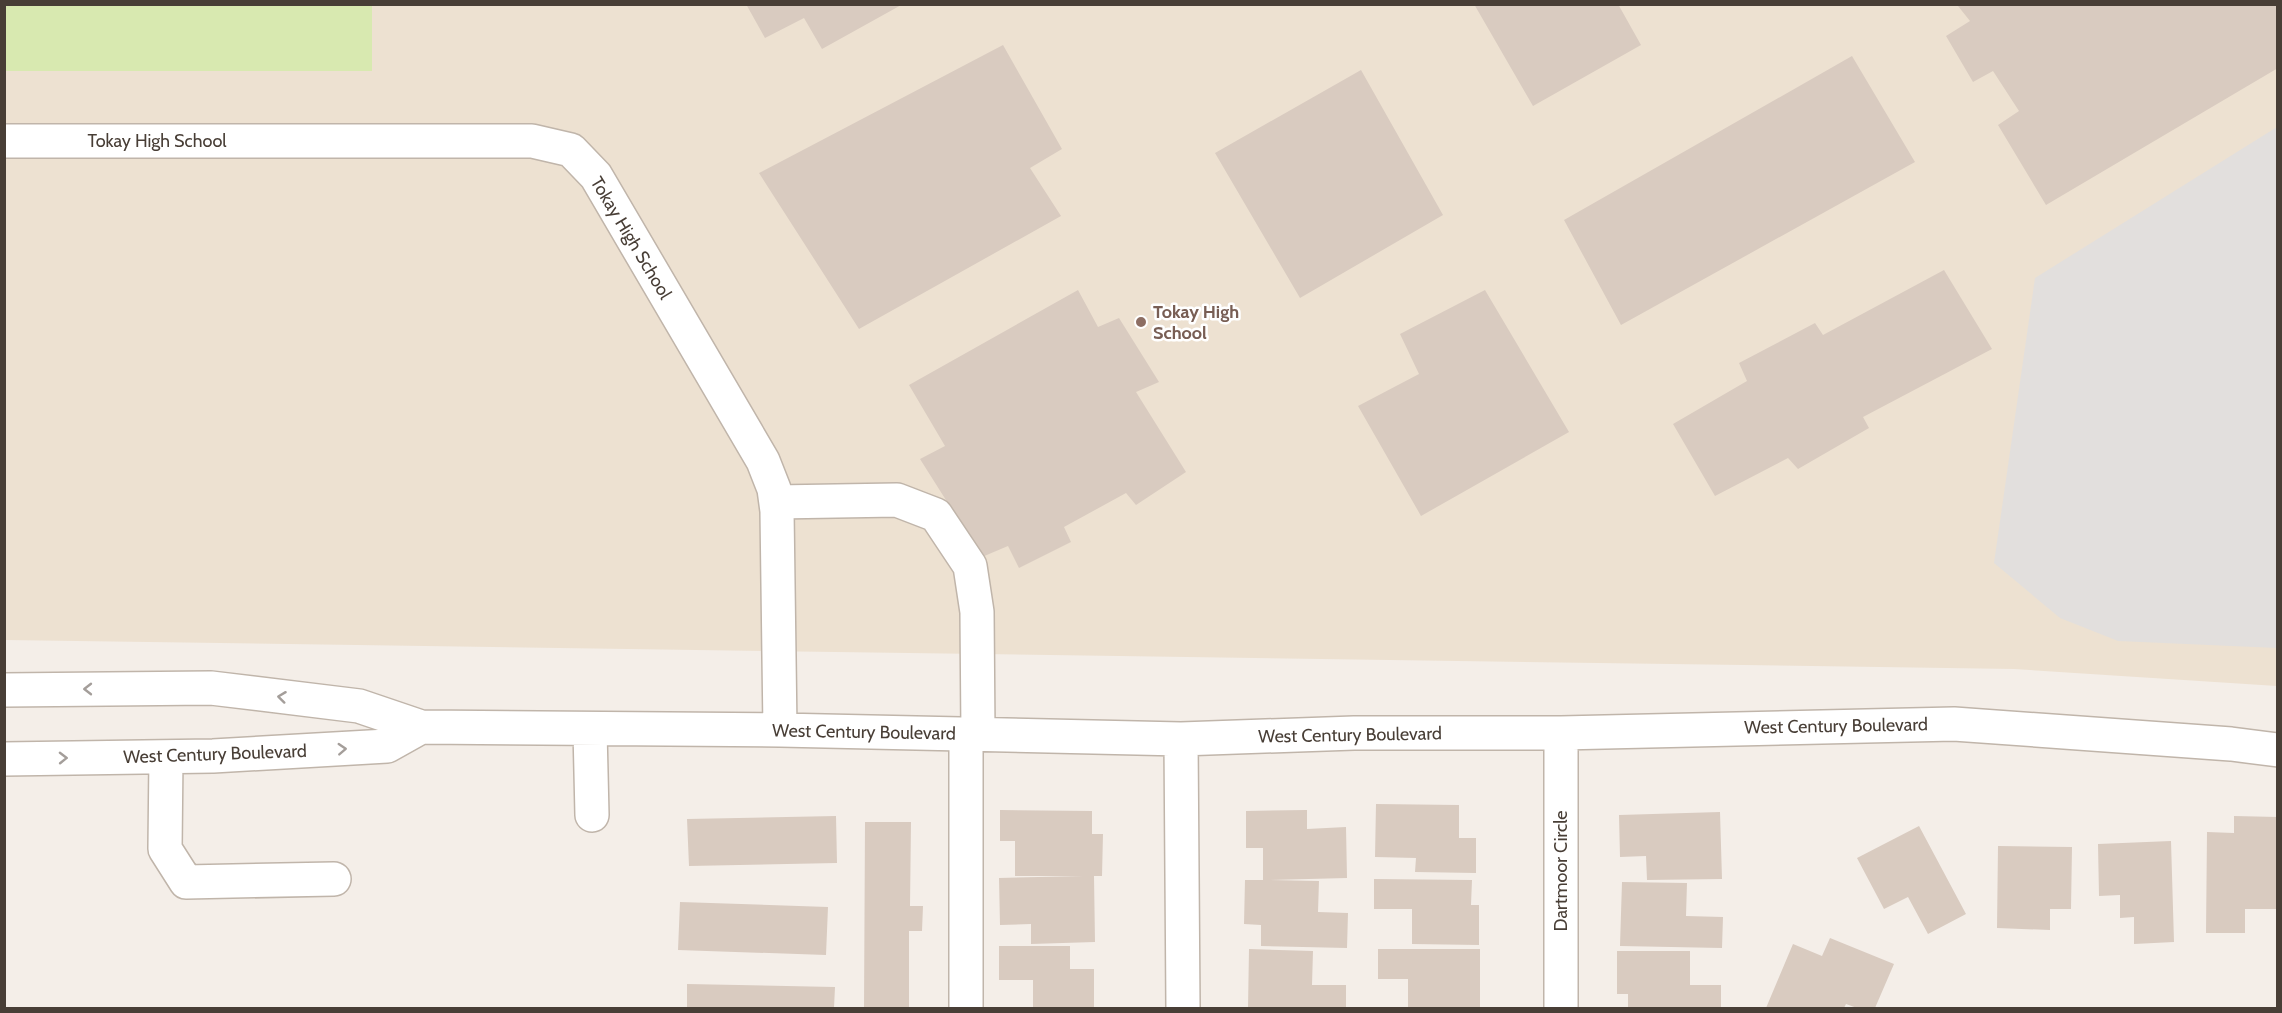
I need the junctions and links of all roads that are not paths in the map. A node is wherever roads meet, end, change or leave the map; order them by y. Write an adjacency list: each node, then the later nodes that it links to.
1 (4, 141): 2 (street, Tokay High School)
2 (776, 502): 6 (street, Tokay High School); 8 (street)
3 (4, 690): 4 (street, West Century Boulevard, one-way to 3)
4 (421, 727): 5 (street, West Century Boulevard); 11 (street, West Century Boulevard, one-way to 4)
5 (590, 730): 6 (street, West Century Boulevard); 13 (street)
6 (780, 730): 8 (street, West Century Boulevard)
7 (1561, 733): 9 (street, West Century Boulevard); 10 (street, West Century Boulevard); 17 (street, Dartmoor Circle)
8 (972, 734): 9 (street, West Century Boulevard); 15 (street)
9 (1181, 739): 16 (street)
10 (2277, 750)
11 (166, 757): 12 (street, West Century Boulevard, one-way to 11); 14 (street)
12 (4, 759)
13 (592, 815)
14 (334, 879)
15 (966, 1008)
16 (1183, 1008)
17 (1561, 1008)

